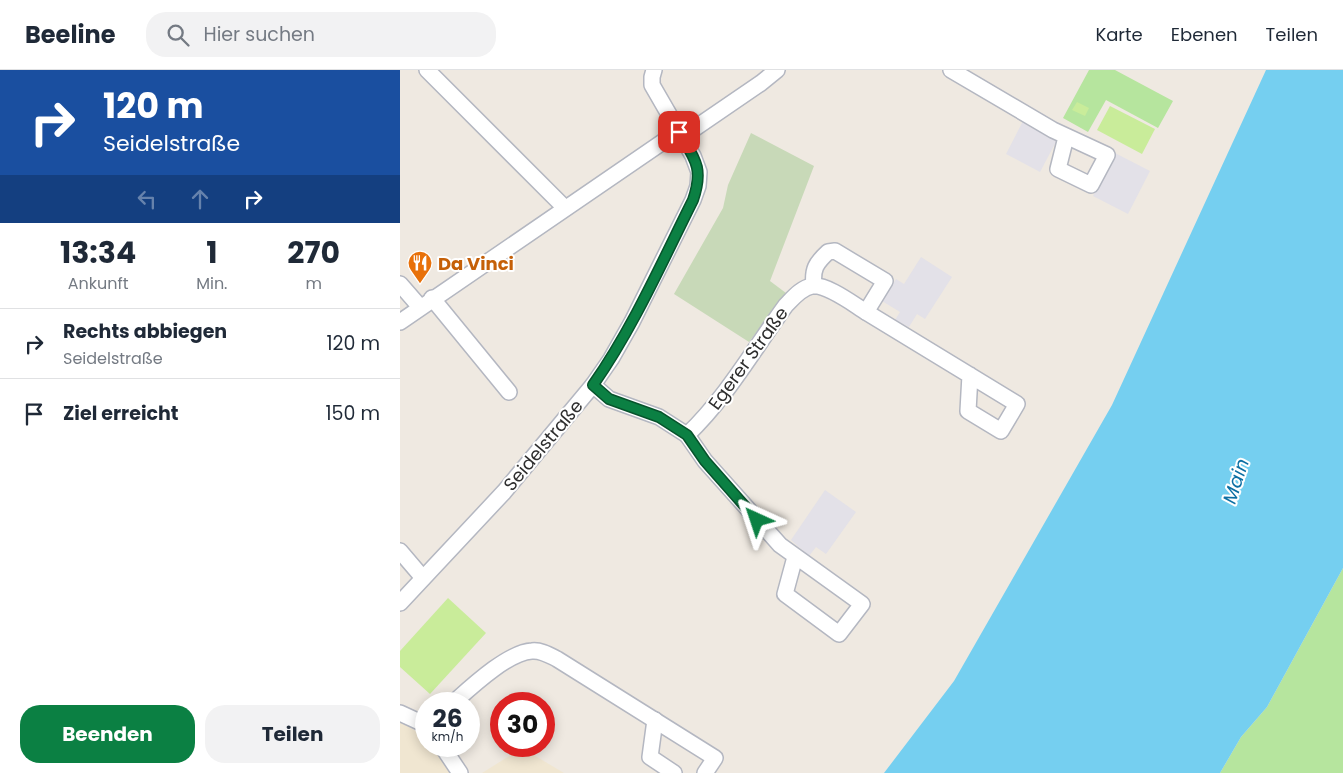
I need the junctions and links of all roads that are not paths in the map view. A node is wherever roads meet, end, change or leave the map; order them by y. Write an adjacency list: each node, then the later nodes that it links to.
1 (427, 70): 7 (street)
2 (654, 70): 5 (street, Seidelstraße)
3 (777, 70): 5 (street)
4 (951, 70): 6 (street)
5 (676, 136): 7 (street); 15 (street, Seidelstraße)
6 (1066, 137)
7 (565, 208): 10 (street)
8 (400, 284): 11 (street)
9 (814, 286): 12 (street); 12 (street); 17 (street, Egerer Straße)
10 (432, 298): 11 (street); 16 (street)
11 (420, 307): 13 (street)
12 (866, 312): 14 (street)
13 (400, 322)
14 (970, 375)
15 (593, 385): 17 (street); 20 (street, Seidelstraße)
16 (509, 392)
17 (687, 435): 19 (street)
18 (400, 551): 20 (street)
19 (795, 557): 19 (street)
20 (423, 578): 21 (street, Seidelstraße)
21 (400, 603)
22 (467, 692): 25 (street)
23 (400, 713): 24 (street)
24 (415, 720)
25 (654, 720): 28 (street); 29 (street)
26 (449, 757): 27 (street)
27 (460, 773)
28 (674, 773)
29 (705, 773)

